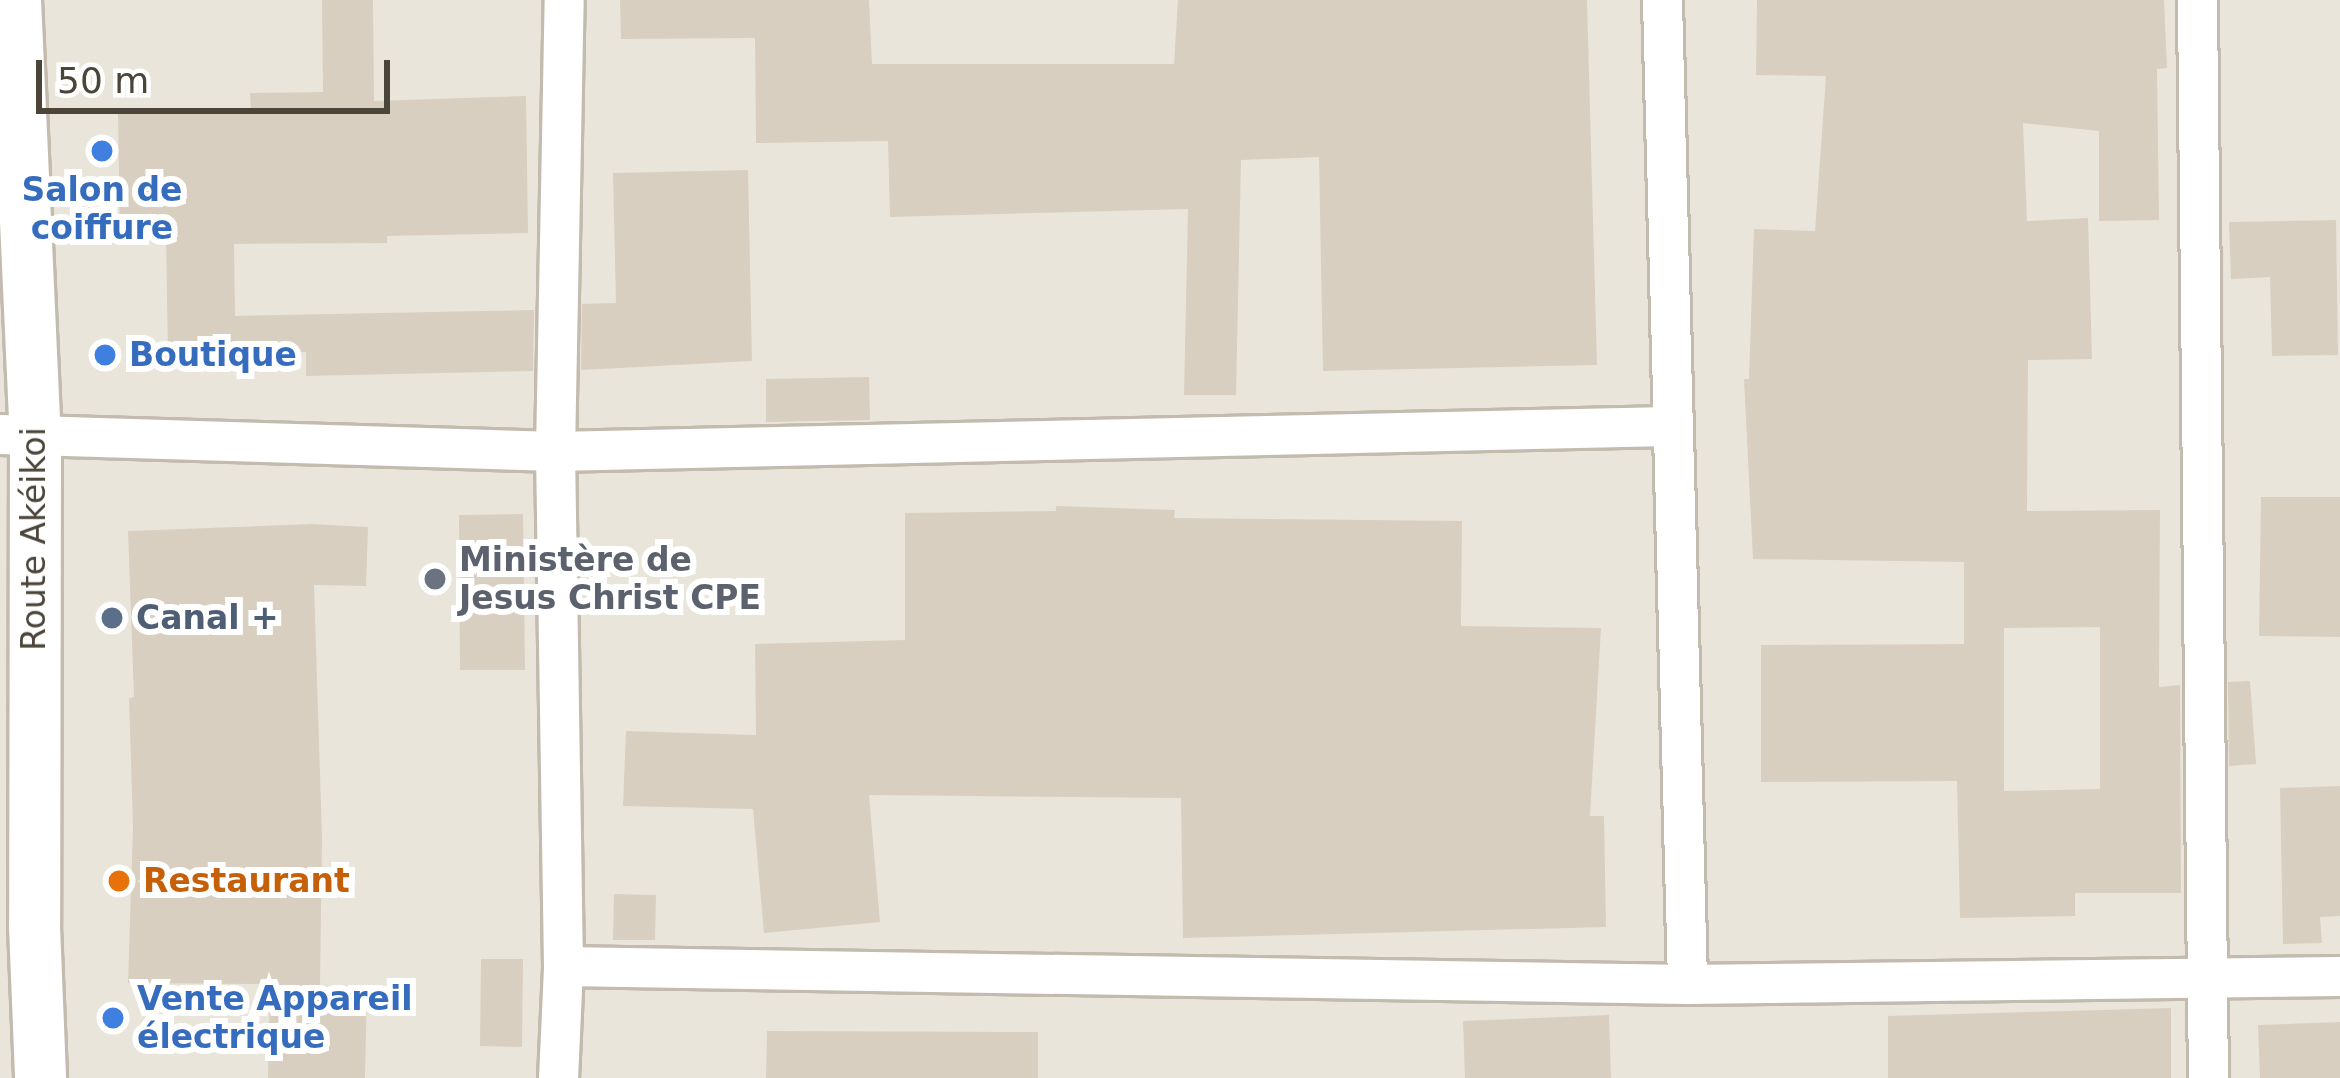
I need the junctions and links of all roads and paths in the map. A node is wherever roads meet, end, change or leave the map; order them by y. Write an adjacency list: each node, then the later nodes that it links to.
1 (15, 0): 6 (street, Route Akéikoi)
2 (564, 0): 7 (street)
3 (1663, 0): 5 (street)
4 (2197, 0): 11 (street)
5 (1669, 426): 7 (street); 12 (street)
6 (17, 434): 7 (street); 8 (street, Route Akéikoi)
7 (555, 451): 9 (street)
8 (17, 926): 13 (street, Route Akéikoi)
9 (563, 965): 12 (street); 14 (street)
10 (2340, 976): 11 (street)
11 (2206, 979): 12 (street); 15 (street)
12 (1687, 984)
13 (40, 1078)
14 (558, 1078)
15 (2208, 1078)

